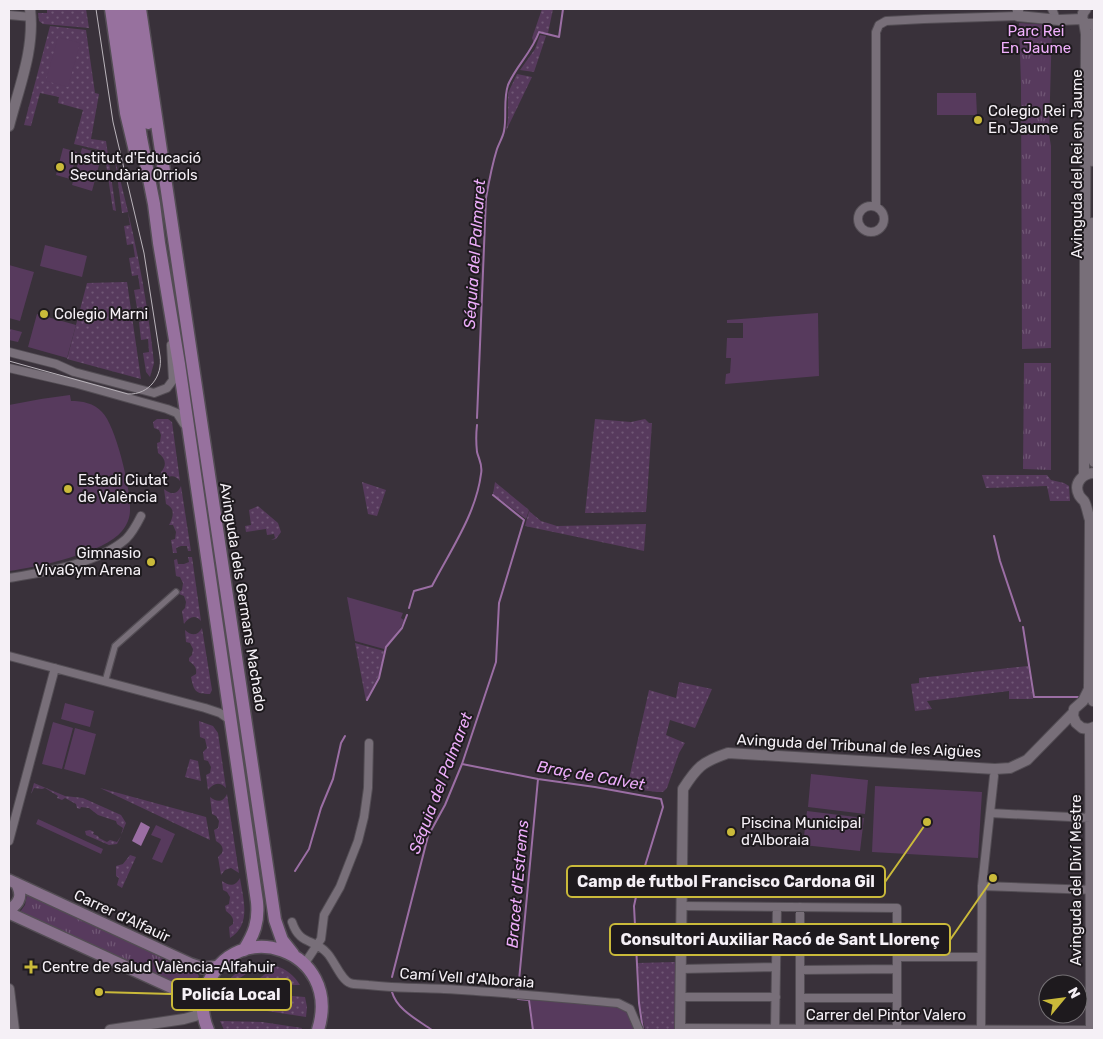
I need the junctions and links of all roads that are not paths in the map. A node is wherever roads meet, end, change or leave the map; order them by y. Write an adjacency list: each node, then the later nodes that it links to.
1 (111, 9): 17 (main road)
2 (121, 9): 17 (main road)
3 (130, 9): 16 (main road, Avinguda dels Germans Machado)
4 (140, 9): 16 (main road, Avinguda dels Germans Machado)
5 (939, 9): 11 (street)
6 (1086, 9): 12 (street)
7 (1018, 12): 9 (street); 11 (street)
8 (30, 13): 10 (street); 14 (street)
9 (1051, 14): 12 (street)
10 (9, 15)
11 (939, 18): 15 (street)
12 (1087, 22): 23 (street, Avinguda del Rei en Jaume)
13 (1094, 33): 22 (street, Avinguda del Rei en Jaume)
14 (9, 126)
15 (876, 207)
16 (173, 240): 57 (main road, Avinguda dels Germans Machado)
17 (159, 243): 18 (main road)
18 (171, 321): 19 (street); 21 (main road)
19 (9, 352)
20 (9, 368): 21 (street)
21 (188, 438): 35 (main road)
22 (1094, 462)
23 (1089, 474): 24 (street, Avinguda del Rei en Jaume)
24 (1089, 502): 27 (street)
25 (1094, 510): 27 (street)
26 (141, 516): 28 (street)
27 (1090, 520): 33 (street)
28 (9, 578)
29 (176, 592): 32 (street)
30 (9, 656): 31 (street)
31 (55, 668): 32 (street); 42 (street)
32 (105, 682): 35 (street)
33 (1090, 702): 34 (street, Avinguda del Tribunal de les Aigües)
34 (1074, 718): 36 (street); 46 (street, Avinguda del Tribunal de les Aigües)
35 (230, 720): 56 (main road)
36 (1092, 728): 38 (street, Avinguda del Diví Mestre)
37 (369, 743): 55 (street)
38 (1092, 760): 41 (street, Avinguda del Diví Mestre)
39 (994, 776): 40 (street)
40 (990, 813): 41 (street); 44 (street)
41 (1090, 818): 45 (street, Avinguda del Diví Mestre)
42 (9, 841)
43 (12, 882): 49 (main road, Carrer d'Alfauir); 61 (main road, Carrer d'Alfauir)
44 (982, 886): 45 (street); 59 (street)
45 (1092, 890): 85 (street, Avinguda del Diví Mestre)
46 (681, 906): 47 (street); 51 (street, Avinguda del Tribunal de les Aigües)
47 (777, 907): 48 (street); 52 (street)
48 (800, 907): 53 (street); 54 (street)
49 (9, 912): 71 (main road, Carrer d'Alfauir)
50 (292, 922): 55 (street, Camí Vell d'Alboraia)
51 (681, 940): 52 (street); 63 (street, Avinguda del Tribunal de les Aigües)
52 (776, 940): 62 (street)
53 (800, 940): 54 (street); 65 (street)
54 (897, 940): 58 (street)
55 (318, 946): 60 (street); 80 (street, Camí Vell d'Alboraia)
56 (244, 950): 57 (main road); 61 (main road)
57 (293, 954): 60 (main road)
58 (897, 957): 59 (street); 64 (street)
59 (981, 958): 82 (street)
60 (305, 963): 79 (main road)
61 (219, 966): 71 (main road)
62 (776, 967): 63 (street); 68 (street)
63 (681, 968): 67 (street, Avinguda del Tribunal de les Aigües)
64 (897, 968): 65 (street); 70 (street)
65 (800, 970): 69 (street)
66 (9, 990): 76 (street)
67 (681, 997): 68 (street); 73 (street, Avinguda del Tribunal de les Aigües)
68 (776, 997): 74 (street)
69 (800, 998): 70 (street); 75 (street)
70 (897, 998): 81 (street)
71 (203, 1009): 77 (street); 78 (main road)
72 (1094, 1027): 85 (street)
73 (680, 1029): 74 (street, Carrer del Pintor Valero)
74 (775, 1029): 75 (street, Carrer del Pintor Valero)
75 (800, 1029): 81 (street, Carrer del Pintor Valero)
76 (14, 1030)
77 (110, 1030)
78 (208, 1030)
79 (318, 1030)
80 (639, 1030)
81 (897, 1030): 82 (street, Carrer del Pintor Valero)
82 (981, 1030): 83 (street, Carrer del Pintor Valero)
83 (1006, 1030): 84 (street, Carrer del Pintor Valero)
84 (1024, 1030): 85 (street, Carrer del Pintor Valero)
85 (1090, 1030)

